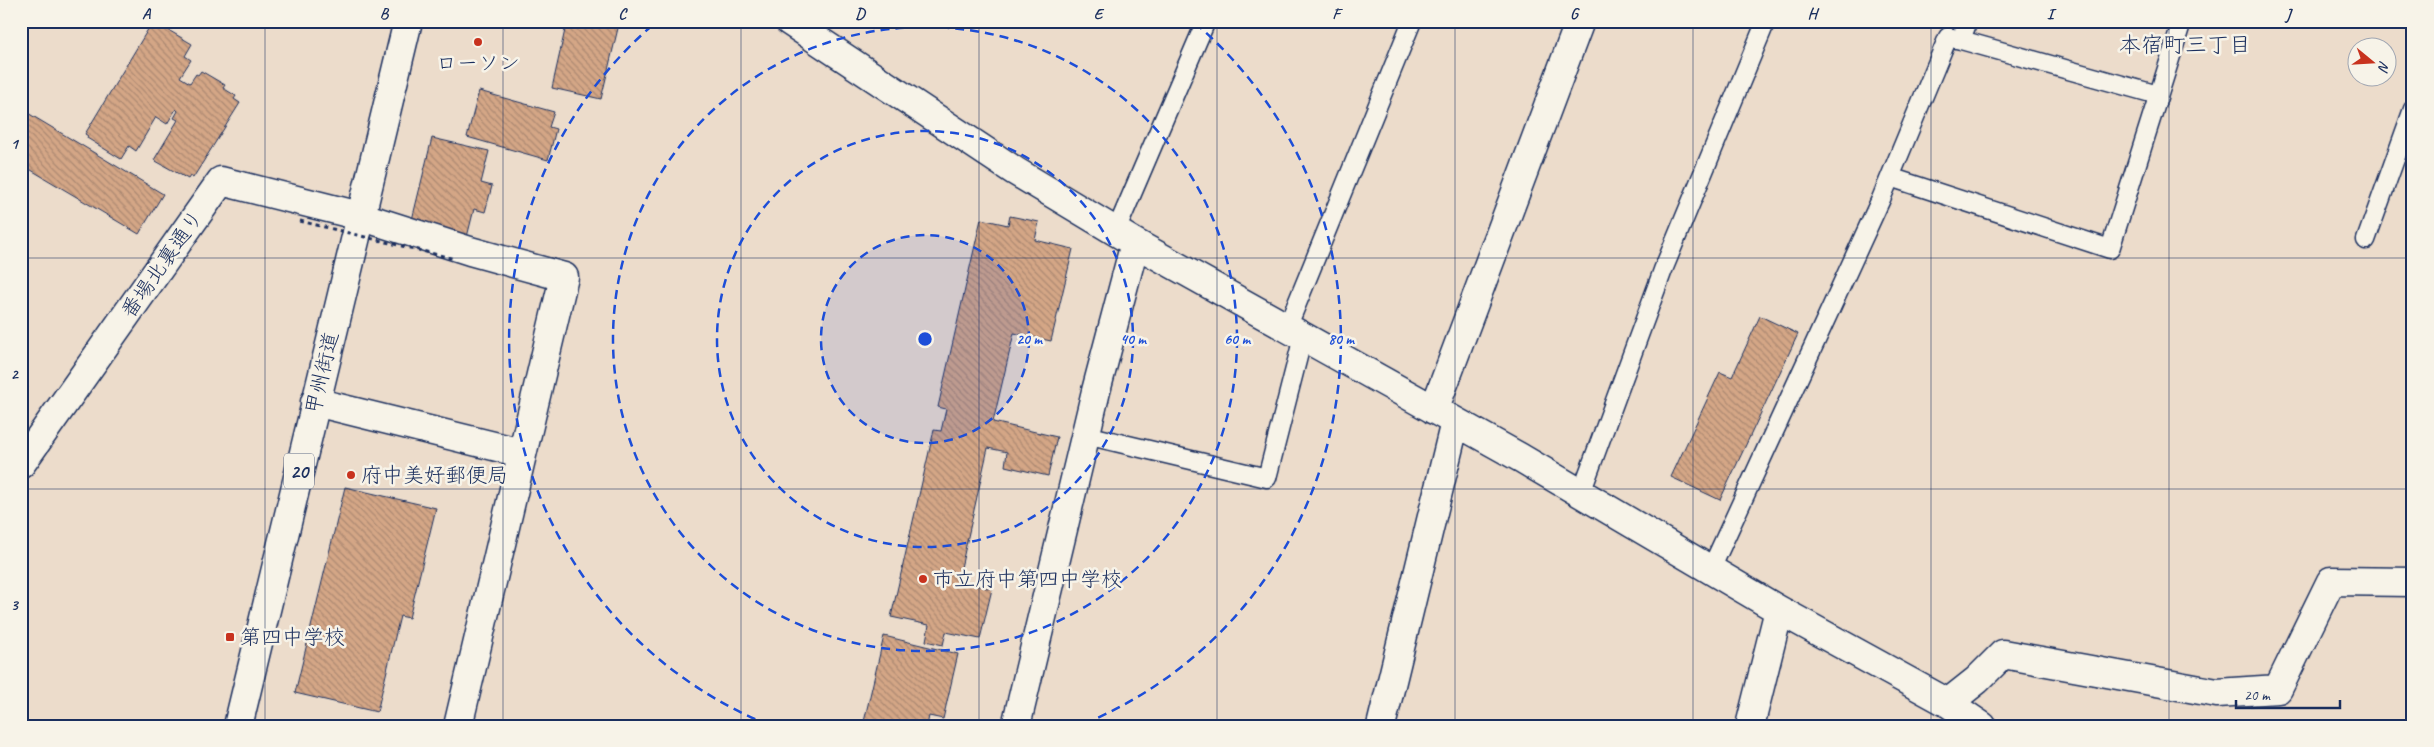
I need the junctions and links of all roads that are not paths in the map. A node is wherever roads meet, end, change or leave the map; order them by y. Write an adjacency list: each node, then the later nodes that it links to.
1 (408, 21): 13 (main road, 甲州街道 / 20)
2 (789, 21): 14 (main road)
3 (1206, 21): 14 (lane)
4 (1412, 21): 16 (lane)
5 (1580, 21): 18 (main road)
6 (1766, 21): 22 (lane)
7 (1968, 21): 9 (lane)
8 (2182, 21): 10 (lane)
9 (1961, 40): 10 (lane); 12 (lane)
10 (2158, 95): 12 (lane)
11 (2413, 109): 15 (lane)
12 (1890, 177): 23 (lane)
13 (360, 216): 17 (main road, 甲州街道 / 20); 20 (main road); 21 (main road, 番場北裏通り)
14 (1126, 237): 16 (main road); 19 (main road)
15 (2366, 240)
16 (1295, 332): 18 (main road); 19 (lane)
17 (315, 402): 20 (main road); 27 (main road, 甲州街道 / 20)
18 (1444, 416): 22 (main road); 30 (main road)
19 (1086, 436): 29 (main road)
20 (522, 453): 28 (main road)
21 (21, 464)
22 (1582, 493): 23 (main road)
23 (1711, 569): 25 (main road)
24 (2413, 582): 26 (main road)
25 (1779, 610): 26 (main road); 31 (main road)
26 (1948, 703): 32 (main road)
27 (238, 726)
28 (458, 726)
29 (1016, 726)
30 (1381, 726)
31 (1750, 726)
32 (1982, 726)

